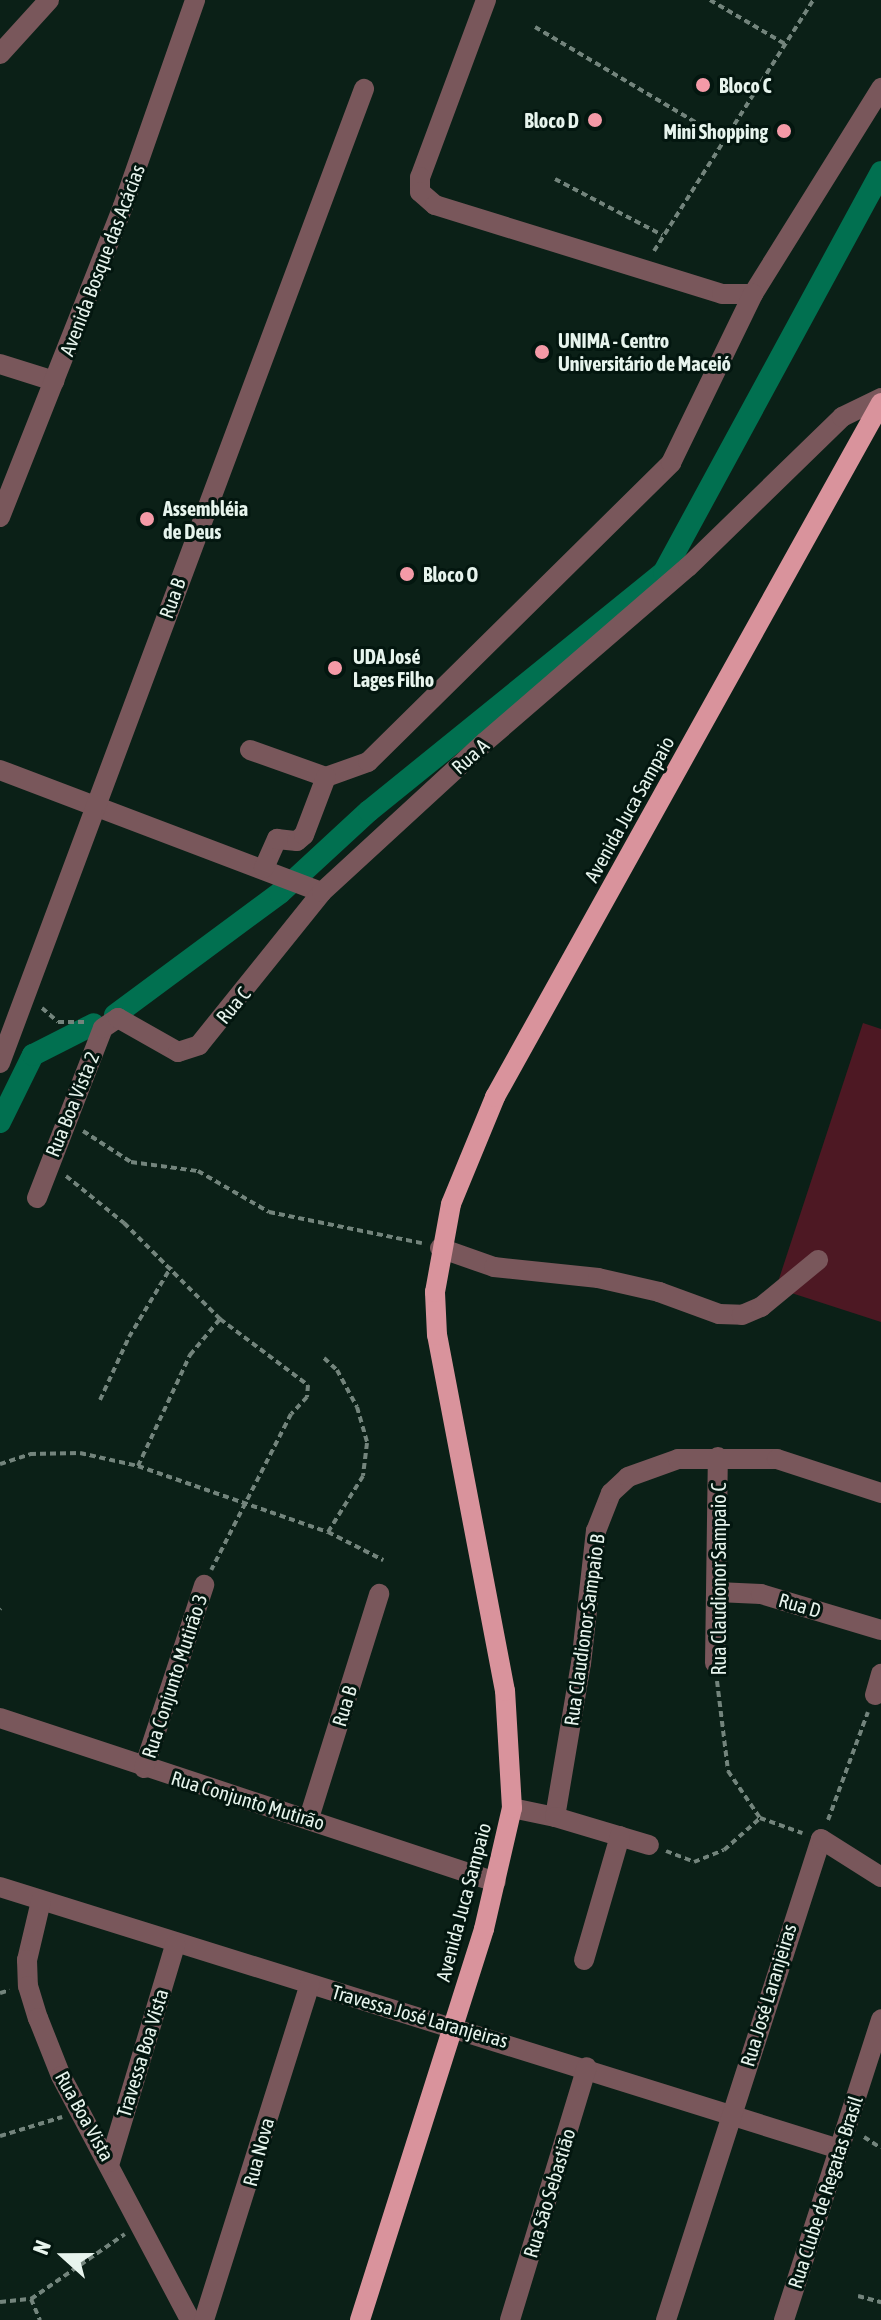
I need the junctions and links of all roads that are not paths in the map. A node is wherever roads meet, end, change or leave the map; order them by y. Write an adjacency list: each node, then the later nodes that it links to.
1 (49, 0): 4 (street)
2 (195, 0): 9 (street, Avenida Bosque das Acácias)
3 (486, 0): 7 (street)
4 (0, 54)
5 (881, 88): 7 (street)
6 (364, 89): 15 (street, Rua B)
7 (753, 294): 14 (street)
8 (0, 364): 9 (street)
9 (54, 381): 11 (street, Avenida Bosque das Acácias)
10 (881, 401): 17 (street, Rua A); 21 (main road, Avenida Juca Sampaio)
11 (0, 517)
12 (250, 750): 14 (street)
13 (0, 770): 15 (street)
14 (326, 777): 16 (street)
15 (96, 804): 16 (street); 19 (street, Rua B)
16 (272, 871): 17 (street)
17 (314, 889): 18 (street, Rua C)
18 (118, 1018): 20 (street, Rua Boa Vista 2)
19 (0, 1063)
20 (37, 1198)
21 (440, 1248): 22 (street); 34 (main road, Avenida Juca Sampaio)
22 (818, 1260)
23 (718, 1457): 24 (street, Rua Claudionor Sampaio B); 26 (street, Rua Claudionor Sampaio C); 35 (street, Rua Claudionor Sampaio B)
24 (881, 1493)
25 (204, 1585): 33 (street, Rua Conjunto Mutirão 3)
26 (717, 1592): 28 (street, Rua D); 29 (street, Rua Claudionor Sampaio C)
27 (379, 1594): 36 (street, Rua B)
28 (881, 1630)
29 (715, 1663)
30 (881, 1674): 31 (street)
31 (875, 1695)
32 (0, 1718): 33 (street, Rua Conjunto Mutirão)
33 (144, 1768): 36 (street, Rua Conjunto Mutirão)
34 (512, 1808): 35 (street); 40 (main road, Avenida Juca Sampaio)
35 (555, 1817): 37 (street)
36 (309, 1818): 40 (street, Rua Conjunto Mutirão)
37 (620, 1836): 38 (street); 44 (street)
38 (649, 1845)
39 (881, 1877): 49 (street, Rua José Laranjeiras)
40 (496, 1882): 47 (main road, Avenida Juca Sampaio)
41 (0, 1887): 42 (street, Travessa José Laranjeiras)
42 (41, 1901): 43 (street, Travessa José Laranjeiras); 51 (street, Rua Boa Vista)
43 (175, 1945): 45 (street, Travessa José Laranjeiras); 51 (street, Travessa Boa Vista)
44 (584, 1960)
45 (310, 1984): 47 (street, Travessa José Laranjeiras); 53 (street, Rua Nova)
46 (881, 2019): 50 (street, Rua Clube de Regatas Brasil)
47 (454, 2025): 48 (street, Travessa José Laranjeiras); 54 (main road, Avenida Juca Sampaio)
48 (587, 2067): 49 (street, Travessa José Laranjeiras); 55 (street, Rua São Sebastião)
49 (732, 2112): 50 (street, Travessa José Laranjeiras); 56 (street, Rua José Laranjeiras)
50 (839, 2149): 57 (street, Rua Clube de Regatas Brasil)
51 (110, 2162): 52 (street, Rua Boa Vista)
52 (190, 2320)
53 (204, 2320)
54 (360, 2320)
55 (510, 2320)
56 (666, 2320)
57 (784, 2320)

